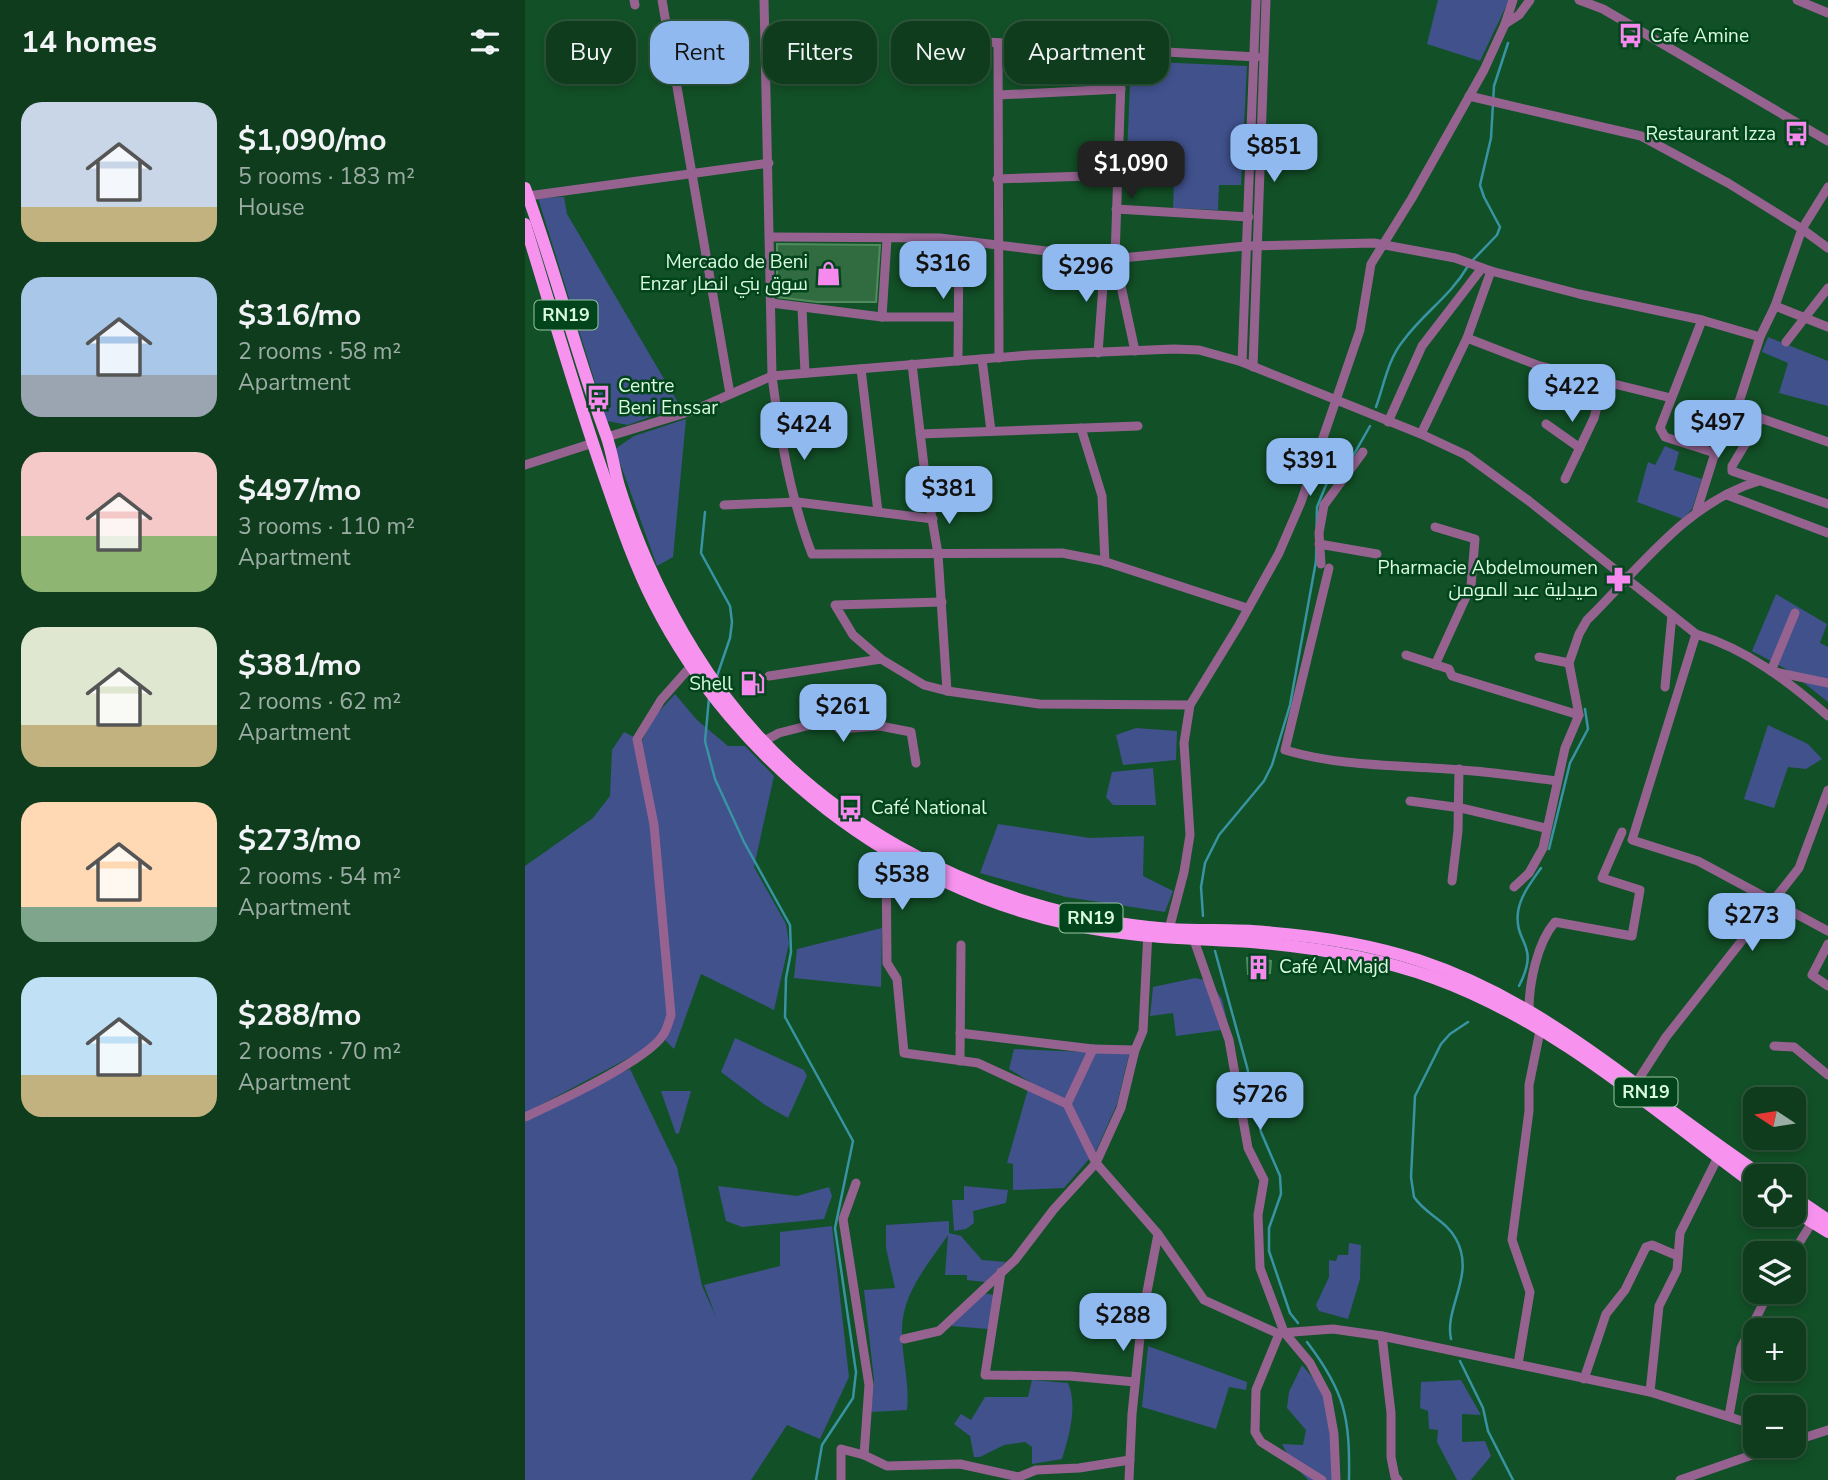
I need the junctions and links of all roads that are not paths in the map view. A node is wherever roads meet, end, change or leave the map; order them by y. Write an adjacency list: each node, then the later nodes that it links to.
1 (662, 0): 24 (street)
2 (764, 0): 23 (street)
3 (1256, 0): 17 (street)
4 (1266, 0): 17 (street)
5 (1513, 0): 12 (street)
6 (1530, 0): 12 (street)
7 (1579, 0): 10 (street)
8 (1597, 0): 10 (street)
9 (1797, 0): 11 (street)
10 (1603, 9): 22 (street)
11 (1828, 13)
12 (1505, 24): 21 (street)
13 (990, 43): 14 (street)
14 (998, 43): 15 (street); 20 (street)
15 (1004, 43)
16 (1169, 53): 17 (street)
17 (1259, 57): 30 (street); 38 (street)
18 (1121, 84): 19 (street)
19 (1121, 89): 20 (street); 25 (street)
20 (999, 95): 26 (street)
21 (1469, 96): 32 (street); 36 (street)
22 (1828, 141)
23 (769, 163): 24 (street); 33 (street)
24 (692, 174): 28 (street); 67 (street)
25 (1119, 175): 26 (street); 29 (street)
26 (997, 179): 39 (street)
27 (1828, 187): 32 (street)
28 (526, 192): 79 (highway, RN19)
29 (1116, 209): 30 (street); 41 (street)
30 (1249, 217): 37 (street)
31 (525, 224): 79 (highway, RN19)
32 (1802, 229): 40 (street); 45 (street)
33 (771, 237): 34 (street); 44 (street)
34 (887, 239): 35 (street); 47 (street)
35 (959, 241): 39 (street); 48 (street)
36 (1383, 244): 38 (street); 42 (street); 69 (street)
37 (1246, 246): 38 (street); 41 (street); 60 (street)
38 (1257, 246): 62 (street)
39 (997, 247): 41 (street); 57 (street)
40 (1828, 248)
41 (1110, 258): 55 (street); 56 (street)
42 (1484, 268): 50 (street); 53 (street); 72 (street)
43 (1828, 288): 49 (street)
44 (771, 303): 46 (street); 65 (street)
45 (1775, 306): 49 (street); 52 (street)
46 (802, 308): 47 (street); 64 (street)
47 (882, 317): 48 (street)
48 (958, 317): 59 (street)
49 (1805, 317): 51 (street); 54 (street)
50 (1702, 320): 52 (street); 68 (street)
51 (1828, 327)
52 (1760, 337): 70 (street)
53 (1467, 338): 66 (street); 78 (street)
54 (1786, 342)
55 (1135, 351): 56 (street); 60 (street)
56 (1098, 353): 57 (street)
57 (999, 358): 58 (street)
58 (982, 359): 59 (street); 76 (street)
59 (958, 361): 61 (street)
60 (1243, 362): 62 (street)
61 (912, 364): 63 (street); 77 (street)
62 (1253, 367): 69 (street)
63 (860, 369): 64 (street); 92 (street)
64 (805, 373): 65 (street)
65 (772, 376): 67 (street); 88 (street)
66 (1604, 381): 68 (street); 81 (street)
67 (730, 394): 79 (street)
68 (1671, 398): 83 (street)
69 (1334, 401): 72 (street); 102 (street)
70 (1735, 409): 71 (street); 83 (street)
71 (1761, 418): 80 (street); 86 (street)
72 (1388, 422): 78 (street)
73 (1546, 424): 81 (street)
74 (1138, 426): 75 (street)
75 (1081, 428): 76 (street); 99 (street)
76 (991, 432): 77 (street)
77 (920, 434): 93 (street)
78 (1421, 434): 100 (street)
79 (599, 439): 84 (street); 111 (highway, RN19); 113 (highway, RN19)
80 (1828, 442)
81 (1580, 448): 85 (street)
82 (1363, 452): 96 (street)
83 (1715, 453): 91 (street)
84 (525, 465)
85 (1565, 479)
86 (1759, 481): 87 (street); 89 (street)
87 (1727, 495): 91 (street); 95 (street)
88 (797, 502): 90 (street); 92 (street); 97 (street)
89 (1828, 504)
90 (725, 505)
91 (1697, 510): 100 (street)
92 (878, 512): 93 (street)
93 (933, 519): 97 (street)
94 (1435, 527): 110 (street)
95 (1828, 533)
96 (1319, 544): 98 (street); 124 (street)
97 (938, 554): 99 (street); 101 (street)
98 (1377, 554)
99 (1105, 562): 102 (street)
100 (1627, 580): 104 (street); 109 (street)
101 (942, 602): 108 (street); 118 (street)
102 (1247, 608): 119 (street)
103 (1795, 613): 112 (street)
104 (1672, 615): 105 (street); 116 (street)
105 (1696, 634): 112 (street); 134 (street)
106 (1406, 655): 110 (street)
107 (1539, 657): 109 (street)
108 (880, 659): 114 (street); 118 (street)
109 (1569, 663): 120 (street)
110 (1435, 665): 120 (street)
111 (692, 666): 113 (highway, RN19); 153 (street)
112 (1771, 671): 115 (street); 121 (street)
113 (704, 676): 117 (highway, RN19)
114 (769, 676)
115 (1828, 683)
116 (1665, 687)
117 (714, 690): 122 (highway, RN19); 131 (highway, RN19)
118 (947, 691): 119 (street)
119 (1190, 705): 137 (street)
120 (1579, 715): 125 (street)
121 (1828, 716)
122 (764, 741): 123 (street); 136 (highway, RN19)
123 (916, 763)
124 (1459, 769): 125 (street); 128 (street)
125 (1557, 781): 129 (street)
126 (1828, 790): 134 (street)
127 (1410, 801): 128 (street)
128 (1459, 808): 129 (street); 132 (street)
129 (1545, 828): 133 (street)
130 (1622, 832): 143 (street)
131 (886, 850): 136 (highway, RN19); 149 (street)
132 (1452, 881)
133 (1514, 887)
134 (1773, 901): 135 (street); 151 (street)
135 (1828, 931)
136 (1148, 932): 137 (highway, RN19); 148 (street)
137 (1168, 933): 138 (highway, RN19); 141 (highway, RN19)
138 (1194, 940): 141 (highway, RN19); 166 (street)
139 (1828, 944): 142 (street)
140 (961, 945): 145 (street)
141 (1383, 957): 143 (highway, RN19); 144 (highway, RN19)
142 (1828, 986)
143 (1529, 1010): 144 (highway, RN19)
144 (1542, 1024): 151 (highway, RN19); 169 (street)
145 (960, 1033): 147 (street); 149 (street)
146 (1775, 1046): 150 (street)
147 (1093, 1049): 148 (street); 152 (street)
148 (1135, 1049): 155 (street)
149 (960, 1061): 152 (street)
150 (1827, 1072)
151 (1633, 1088): 154 (highway, RN19)
152 (1067, 1104): 155 (street)
153 (525, 1116)
154 (1721, 1153): 156 (highway, RN19); 157 (highway, RN19); 163 (street)
155 (1096, 1163): 161 (street); 164 (street)
156 (1743, 1165)
157 (1743, 1174)
158 (856, 1183): 177 (street)
159 (1819, 1219): 160 (highway); 162 (street)
160 (1828, 1231)
161 (1158, 1234): 166 (street); 171 (street)
162 (1802, 1241)
163 (1678, 1256): 170 (street); 172 (street)
164 (1001, 1272): 168 (street); 171 (street)
165 (1763, 1304): 173 (street)
166 (1281, 1333): 167 (street); 183 (street); 184 (street)
167 (1382, 1336): 169 (street); 185 (street)
168 (904, 1339)
169 (1518, 1364): 170 (street)
170 (1584, 1379): 172 (street)
171 (1135, 1382): 179 (street)
172 (1650, 1392): 173 (street)
173 (1729, 1416): 174 (street)
174 (1743, 1421)
175 (1828, 1430): 176 (street)
176 (1806, 1437)
177 (864, 1455): 179 (street); 181 (street)
178 (1747, 1458): 180 (street)
179 (1130, 1460): 182 (street)
180 (1697, 1477): 186 (street)
181 (841, 1480)
182 (1129, 1480)
183 (1322, 1480)
184 (1336, 1480)
185 (1398, 1480)
186 (1680, 1480)

